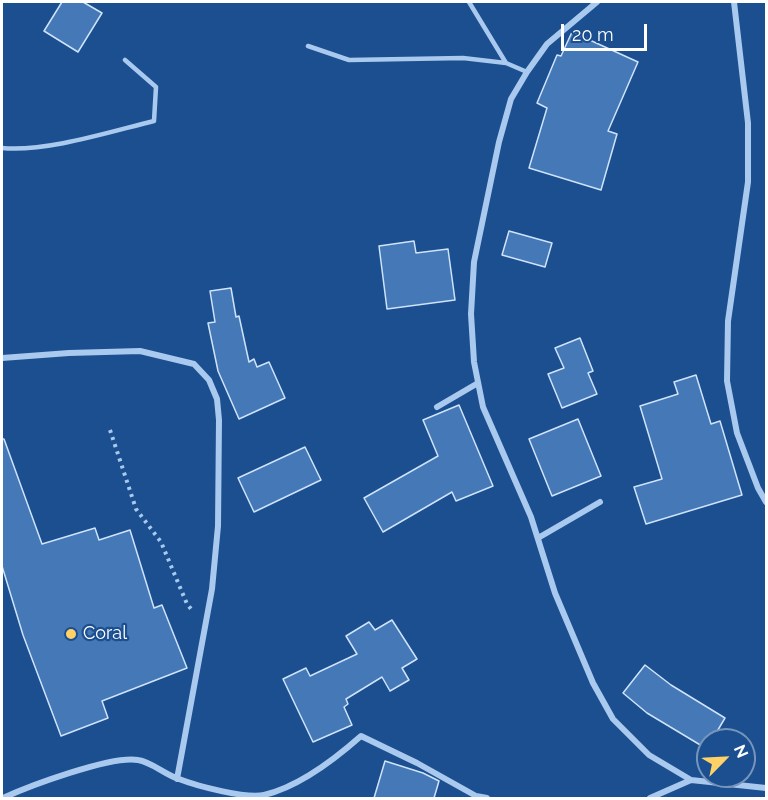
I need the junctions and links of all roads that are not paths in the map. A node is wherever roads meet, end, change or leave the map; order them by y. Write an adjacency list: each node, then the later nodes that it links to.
1 (469, 2): 6 (lane)
2 (597, 2): 7 (street)
3 (734, 2): 13 (street)
4 (308, 46): 6 (lane)
5 (125, 60): 8 (lane)
6 (506, 63): 7 (lane)
7 (527, 72): 10 (street)
8 (2, 148)
9 (2, 358): 15 (street)
10 (478, 383): 11 (street); 14 (street)
11 (437, 407)
12 (600, 502): 14 (street)
13 (766, 502)
14 (538, 538): 16 (street)
15 (177, 779): 18 (street); 19 (street)
16 (691, 780): 17 (street); 21 (street)
17 (766, 788)
18 (250, 796): 20 (street)
19 (3, 798)
20 (488, 798)
21 (650, 798)

